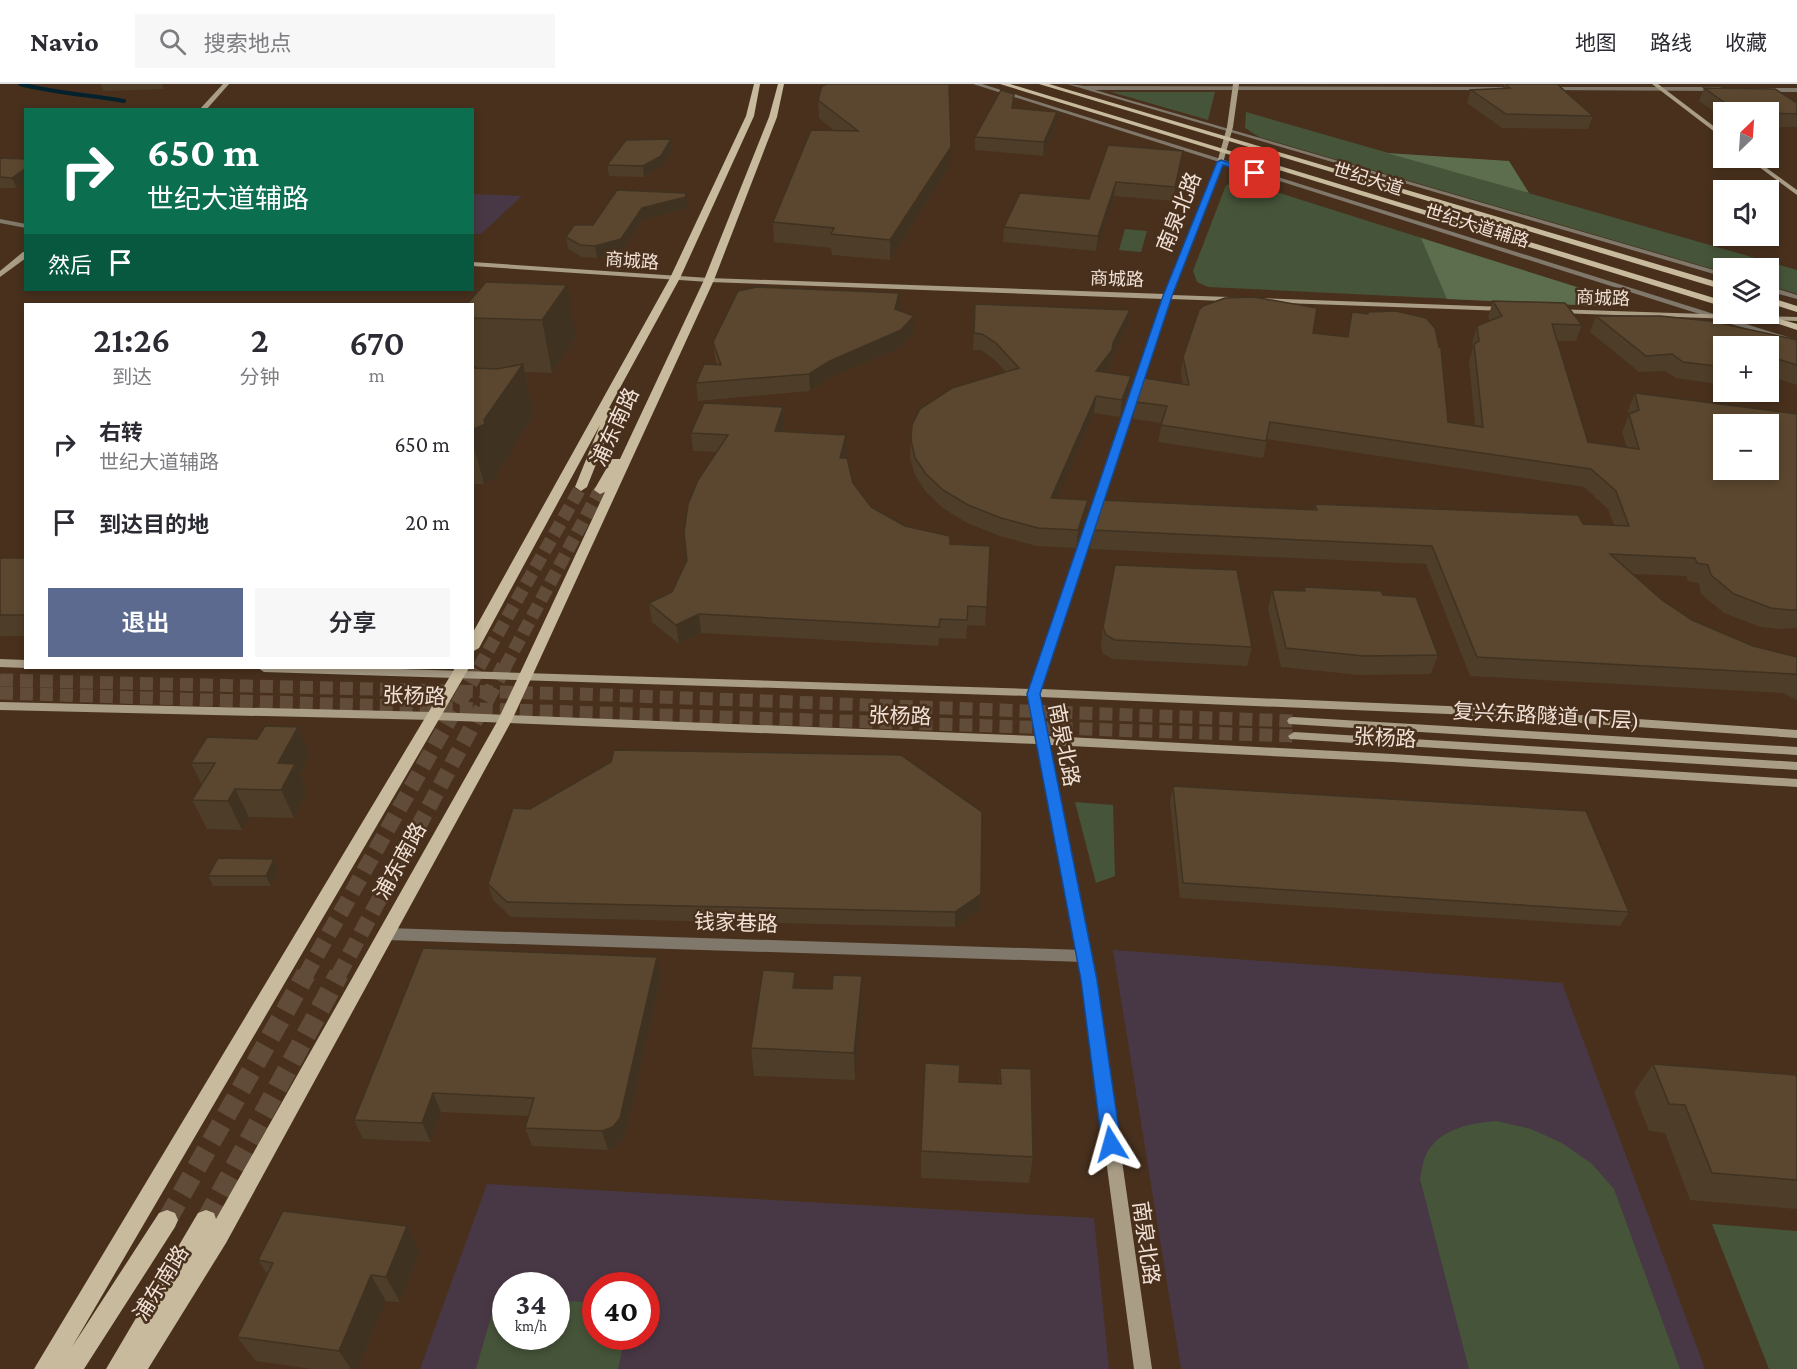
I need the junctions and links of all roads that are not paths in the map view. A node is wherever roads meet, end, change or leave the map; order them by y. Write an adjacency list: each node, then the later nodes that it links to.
1 (226, 84): 17 (street)
2 (757, 84): 31 (main road, 浦东南路)
3 (781, 84): 32 (main road, 浦东南路)
4 (976, 84): 22 (street, 世纪大道辅路)
5 (1003, 84): 21 (main road, 世纪大道)
6 (1042, 84): 16 (main road, 世纪大道)
7 (1070, 84): 10 (street, 世纪大道辅路)
8 (1237, 86): 10 (street); 11 (street); 19 (street, 南泉北路)
9 (1658, 86): 12 (street); 13 (street); 18 (street)
10 (1085, 88): 16 (street); 19 (street, 世纪大道辅路)
11 (1525, 88)
12 (1536, 88)
13 (1733, 89)
14 (1756, 90): 15 (street)
15 (1797, 90)
16 (1093, 98): 20 (main road, 世纪大道)
17 (204, 108)
18 (1713, 128)
19 (1229, 131): 20 (street, 南泉北路); 29 (street, 世纪大道辅路)
20 (1227, 141): 21 (street, 南泉北路); 33 (main road, 世纪大道)
21 (1224, 152): 22 (street, 南泉北路); 37 (main road, 世纪大道)
22 (1221, 162): 35 (street, 南泉北路); 42 (street, 世纪大道辅路)
23 (1763, 168): 24 (street)
24 (1797, 193)
25 (0, 221): 26 (street)
26 (24, 226)
27 (24, 256): 30 (street)
28 (474, 264): 31 (street, 商城路)
29 (1713, 272)
30 (0, 275)
31 (675, 278): 32 (street, 商城路); 50 (main road, 浦东南路)
32 (709, 280): 35 (street, 商城路); 51 (main road, 浦东南路)
33 (1713, 284)
34 (1779, 291): 36 (street)
35 (1168, 296): 40 (street, 商城路); 60 (street, 南泉北路)
36 (1797, 297)
37 (1713, 301)
38 (1779, 303): 39 (main road)
39 (1797, 309)
40 (1516, 310)
41 (1551, 311): 43 (street, 商城路)
42 (1713, 316)
43 (1713, 317)
44 (1779, 318): 45 (street, 商城路)
45 (1797, 319)
46 (1779, 321): 48 (main road)
47 (1737, 324): 49 (street, 世纪大道辅路)
48 (1797, 327)
49 (1797, 343)
50 (633, 356): 52 (main road, 浦东南路); 54 (main road, 浦东南路)
51 (673, 358): 53 (main road, 浦东南路); 59 (main road, 浦东南路)
52 (581, 487)
53 (600, 490)
54 (474, 644)
55 (0, 664): 56 (street)
56 (24, 665)
57 (362, 669): 58 (street, 张杨路)
58 (461, 670): 59 (street, 张杨路); 62 (main road)
59 (527, 674): 60 (street, 张杨路); 63 (main road, 浦东南路)
60 (1034, 694): 65 (street, 张杨路); 67 (street, 南泉北路)
61 (0, 706): 62 (street, 张杨路)
62 (433, 716): 63 (street, 张杨路); 75 (main road)
63 (505, 720): 67 (street, 张杨路); 71 (main road, 浦东南路)
64 (1293, 721): 68 (street, 复兴东路隧道 (下层))
65 (1797, 734)
66 (1294, 736): 69 (street, 复兴东路隧道 (下层))
67 (1041, 740): 70 (street, 张杨路); 72 (street, 南泉北路)
68 (1797, 751)
69 (1797, 766)
70 (1797, 783)
71 (387, 934): 72 (street, 钱家巷路); 78 (main road, 浦东南路)
72 (1084, 956): 79 (street, 南泉北路)
73 (167, 1220): 76 (main road, 浦东南路)
74 (206, 1220): 77 (main road, 浦东南路)
75 (46, 1369)
76 (71, 1369)
77 (118, 1369)
78 (135, 1369)
79 (1143, 1369)

